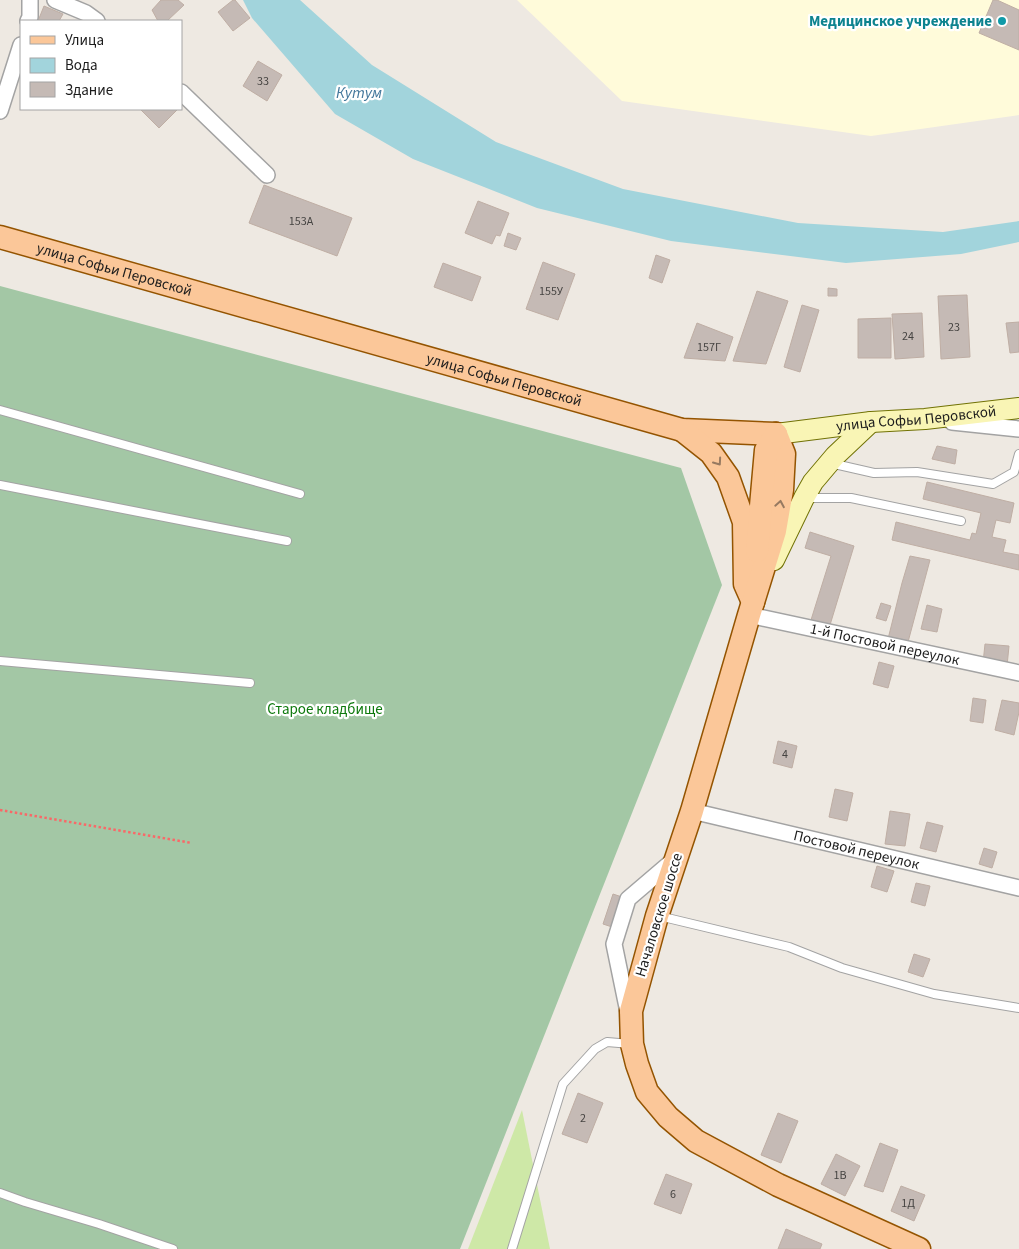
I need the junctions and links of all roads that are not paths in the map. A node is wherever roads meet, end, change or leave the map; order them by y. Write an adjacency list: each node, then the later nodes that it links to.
1 (30, 0): 3 (street)
2 (55, 0): 4 (street)
3 (28, 20)
4 (96, 20)
5 (20, 47): 7 (street)
6 (182, 93): 8 (street)
7 (0, 111)
8 (267, 174)
9 (0, 238): 15 (main road, улица Софьи Перовской)
10 (1019, 408): 12 (main road, улица Софьи Перовской)
11 (0, 410): 20 (lane)
12 (925, 419): 13 (main road, улица Софьи Перовской); 14 (street)
13 (871, 422): 16 (main road, улица Софьи Перовской); 18 (main road)
14 (1019, 429)
15 (682, 430): 16 (main road, улица Софьи Перовской); 24 (main road, one-way to 24)
16 (776, 434): 24 (main road, Началовское шоссе)
17 (1019, 454): 18 (lane)
18 (829, 463): 21 (main road)
19 (0, 485): 23 (lane)
20 (300, 494)
21 (804, 498): 22 (lane); 24 (main road)
22 (961, 521)
23 (286, 541)
24 (751, 608): 26 (street, 1-й Постовой переулок); 28 (main road, Началовское шоссе)
25 (0, 661): 27 (lane)
26 (1019, 673)
27 (250, 683)
28 (692, 811): 29 (main road, Началовское шоссе); 30 (street, Постовой переулок)
29 (677, 857): 31 (main road, Началовское шоссе); 33 (street)
30 (1019, 888)
31 (657, 916): 32 (lane); 33 (main road, Началовское шоссе)
32 (1019, 1008)
33 (632, 1037): 36 (lane); 37 (main road, Началовское шоссе)
34 (0, 1193): 35 (lane)
35 (173, 1249)
36 (512, 1249)
37 (919, 1249)

